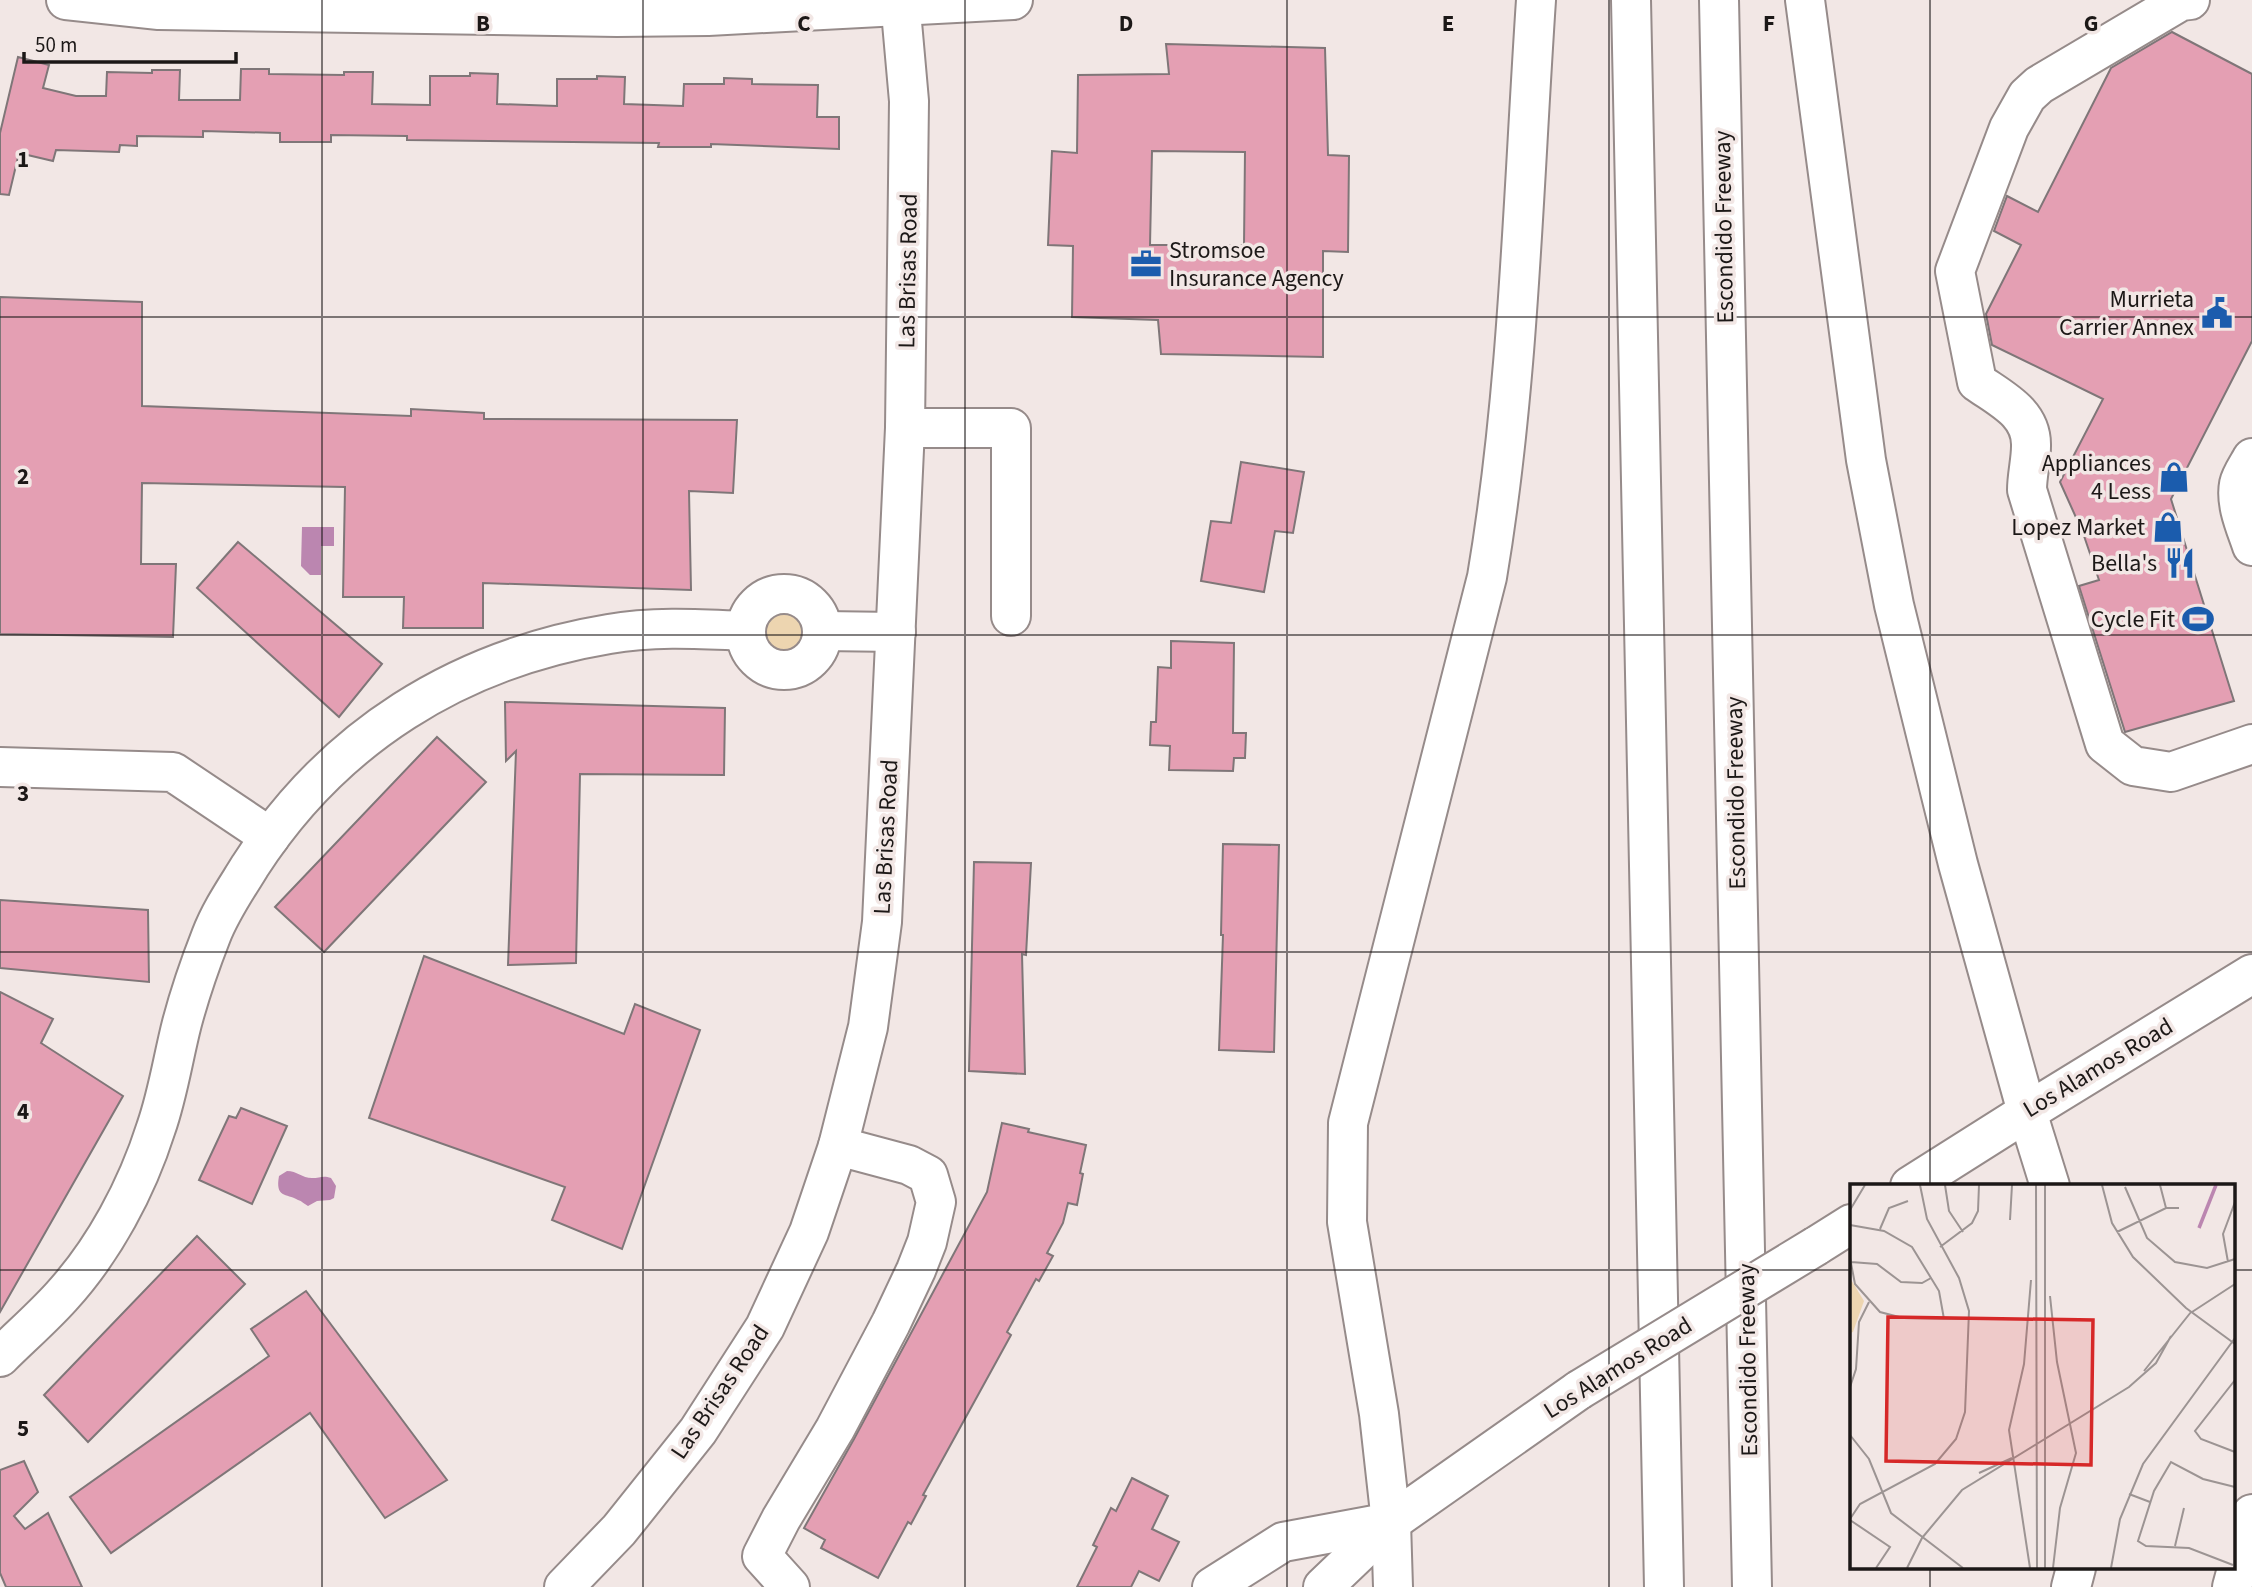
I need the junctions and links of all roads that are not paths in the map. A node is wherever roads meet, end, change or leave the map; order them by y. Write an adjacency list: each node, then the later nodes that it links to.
1 (66, 0): 9 (main road)
2 (1013, 0): 8 (main road)
3 (1536, 0): 28 (main road)
4 (1632, 0): 35 (main road)
5 (1719, 0): 36 (main road, Escondido Freeway)
6 (1805, 0): 21 (main road)
7 (2190, 0): 17 (main road)
8 (900, 3): 9 (main road); 10 (main road, Las Brisas Road)
9 (616, 9)
10 (905, 428): 13 (main road); 16 (main road, Las Brisas Road)
11 (2252, 458): 12 (main road)
12 (2252, 546)
13 (1011, 616)
14 (746, 631): 15 (main road); 15 (main road); 19 (main road)
15 (823, 631): 16 (main road)
16 (895, 632): 22 (main road, Las Brisas Road)
17 (2252, 744)
18 (0, 767): 19 (main road)
19 (270, 837): 26 (main road)
20 (2252, 974): 21 (main road, Los Alamos Road)
21 (2026, 1112): 23 (main road, Los Alamos Road); 24 (main road)
22 (838, 1146): 30 (main road); 31 (main road, Las Brisas Road)
23 (1913, 1184)
24 (2049, 1184)
25 (1850, 1225): 28 (main road, Los Alamos Road, bridge)
26 (0, 1357)
27 (2252, 1514): 38 (main road)
28 (1391, 1522): 32 (main road, Los Alamos Road); 33 (main road, Los Alamos Road); 34 (main road)
29 (2075, 1570): 37 (main road)
30 (775, 1582)
31 (564, 1587)
32 (1212, 1587)
33 (1323, 1587)
34 (1393, 1587)
35 (1664, 1587)
36 (1752, 1587)
37 (2071, 1587)
38 (2232, 1587)

